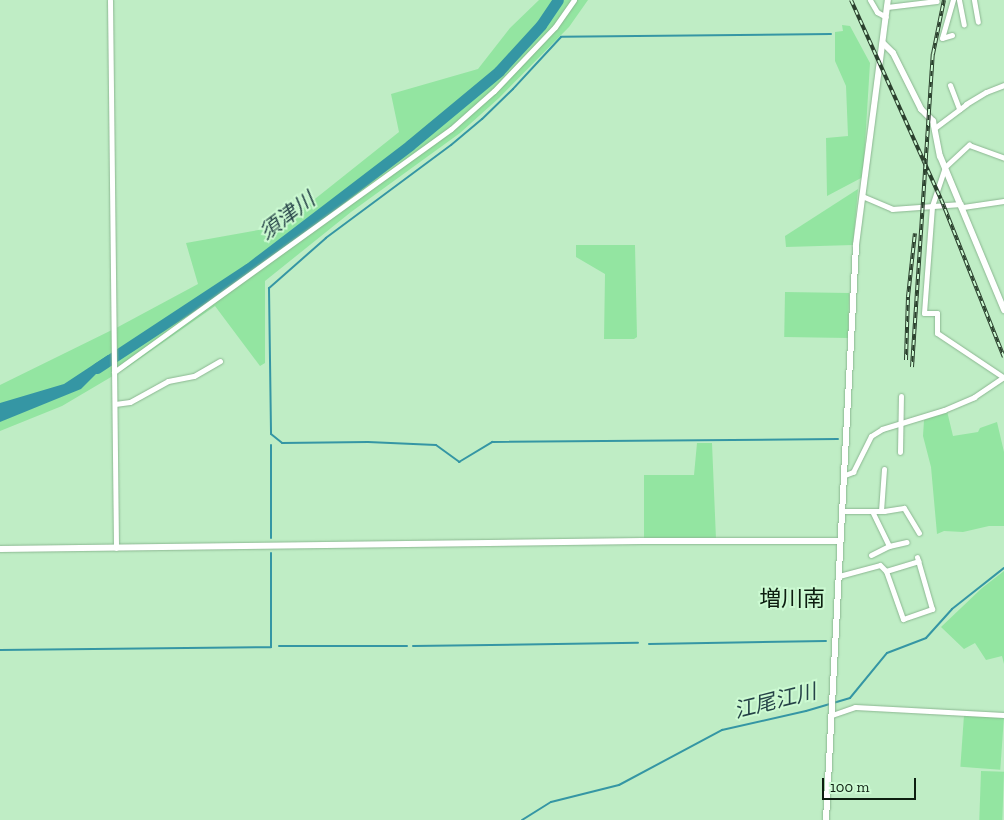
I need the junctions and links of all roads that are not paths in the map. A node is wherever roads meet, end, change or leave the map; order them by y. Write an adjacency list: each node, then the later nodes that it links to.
1 (110, 0): 26 (street)
2 (574, 0): 26 (street)
3 (870, 0): 9 (street)
4 (953, 0): 12 (street)
5 (959, 0): 11 (street)
6 (974, 0): 10 (street)
7 (937, 1): 8 (street)
8 (887, 4): 9 (street)
9 (886, 17): 13 (street)
10 (978, 22)
11 (964, 25)
12 (952, 35)
13 (883, 43): 17 (street); 20 (street)
14 (950, 85): 16 (street)
15 (1004, 85): 16 (street)
16 (959, 109): 17 (street)
17 (936, 127): 19 (street)
18 (1004, 158): 19 (street)
19 (945, 166): 22 (street); 23 (street)
20 (862, 196): 22 (street); 33 (street)
21 (1004, 201): 23 (street)
22 (932, 206): 23 (street); 27 (street)
23 (962, 206): 24 (street)
24 (1004, 310)
25 (220, 361): 29 (street)
26 (114, 372): 29 (street)
27 (1003, 377): 30 (street)
28 (901, 396): 30 (street)
29 (115, 404): 41 (street)
30 (901, 422): 31 (street); 33 (street)
31 (900, 452)
32 (884, 469): 36 (street)
33 (845, 475): 34 (street)
34 (842, 511): 35 (street); 38 (street)
35 (872, 511): 36 (street); 40 (street)
36 (881, 512): 37 (street)
37 (919, 533)
38 (840, 541): 41 (street); 45 (street)
39 (907, 542): 40 (street)
40 (889, 546): 43 (street)
41 (116, 548): 42 (street)
42 (0, 549)
43 (871, 555)
44 (886, 571): 44 (street); 45 (street)
45 (838, 576): 46 (street)
46 (833, 713): 47 (street); 48 (street)
47 (1004, 715)
48 (826, 820)

